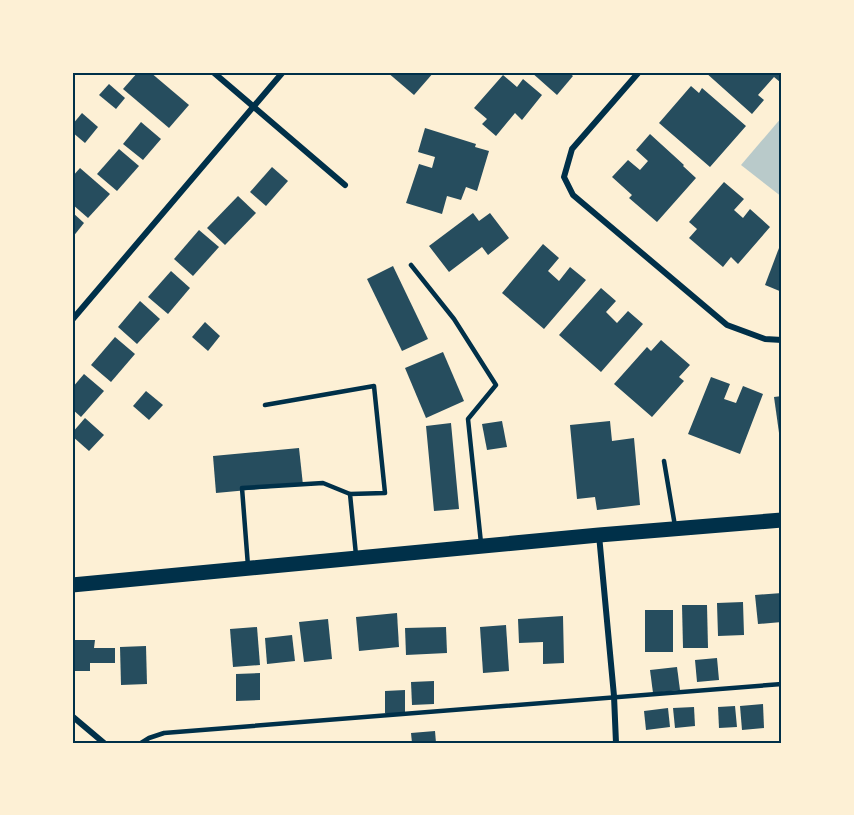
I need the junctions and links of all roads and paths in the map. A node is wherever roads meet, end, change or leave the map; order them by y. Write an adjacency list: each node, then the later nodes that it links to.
1 (213, 72): 4 (street)
2 (283, 72): 4 (street)
3 (639, 72): 8 (street)
4 (253, 106): 5 (street); 7 (street)
5 (345, 185)
6 (411, 265): 15 (lane)
7 (72, 320)
8 (782, 340)
9 (265, 405): 11 (lane)
10 (664, 461): 13 (lane)
11 (350, 494): 16 (lane); 17 (lane)
12 (782, 520): 13 (main road)
13 (676, 529): 14 (main road)
14 (599, 535): 15 (main road); 20 (street)
15 (482, 546): 16 (main road)
16 (356, 558): 17 (main road)
17 (248, 568): 18 (main road)
18 (72, 585)
19 (782, 684): 20 (lane)
20 (614, 696): 23 (lane); 24 (street)
21 (72, 716): 22 (street)
22 (104, 743)
23 (141, 743)
24 (616, 743)

